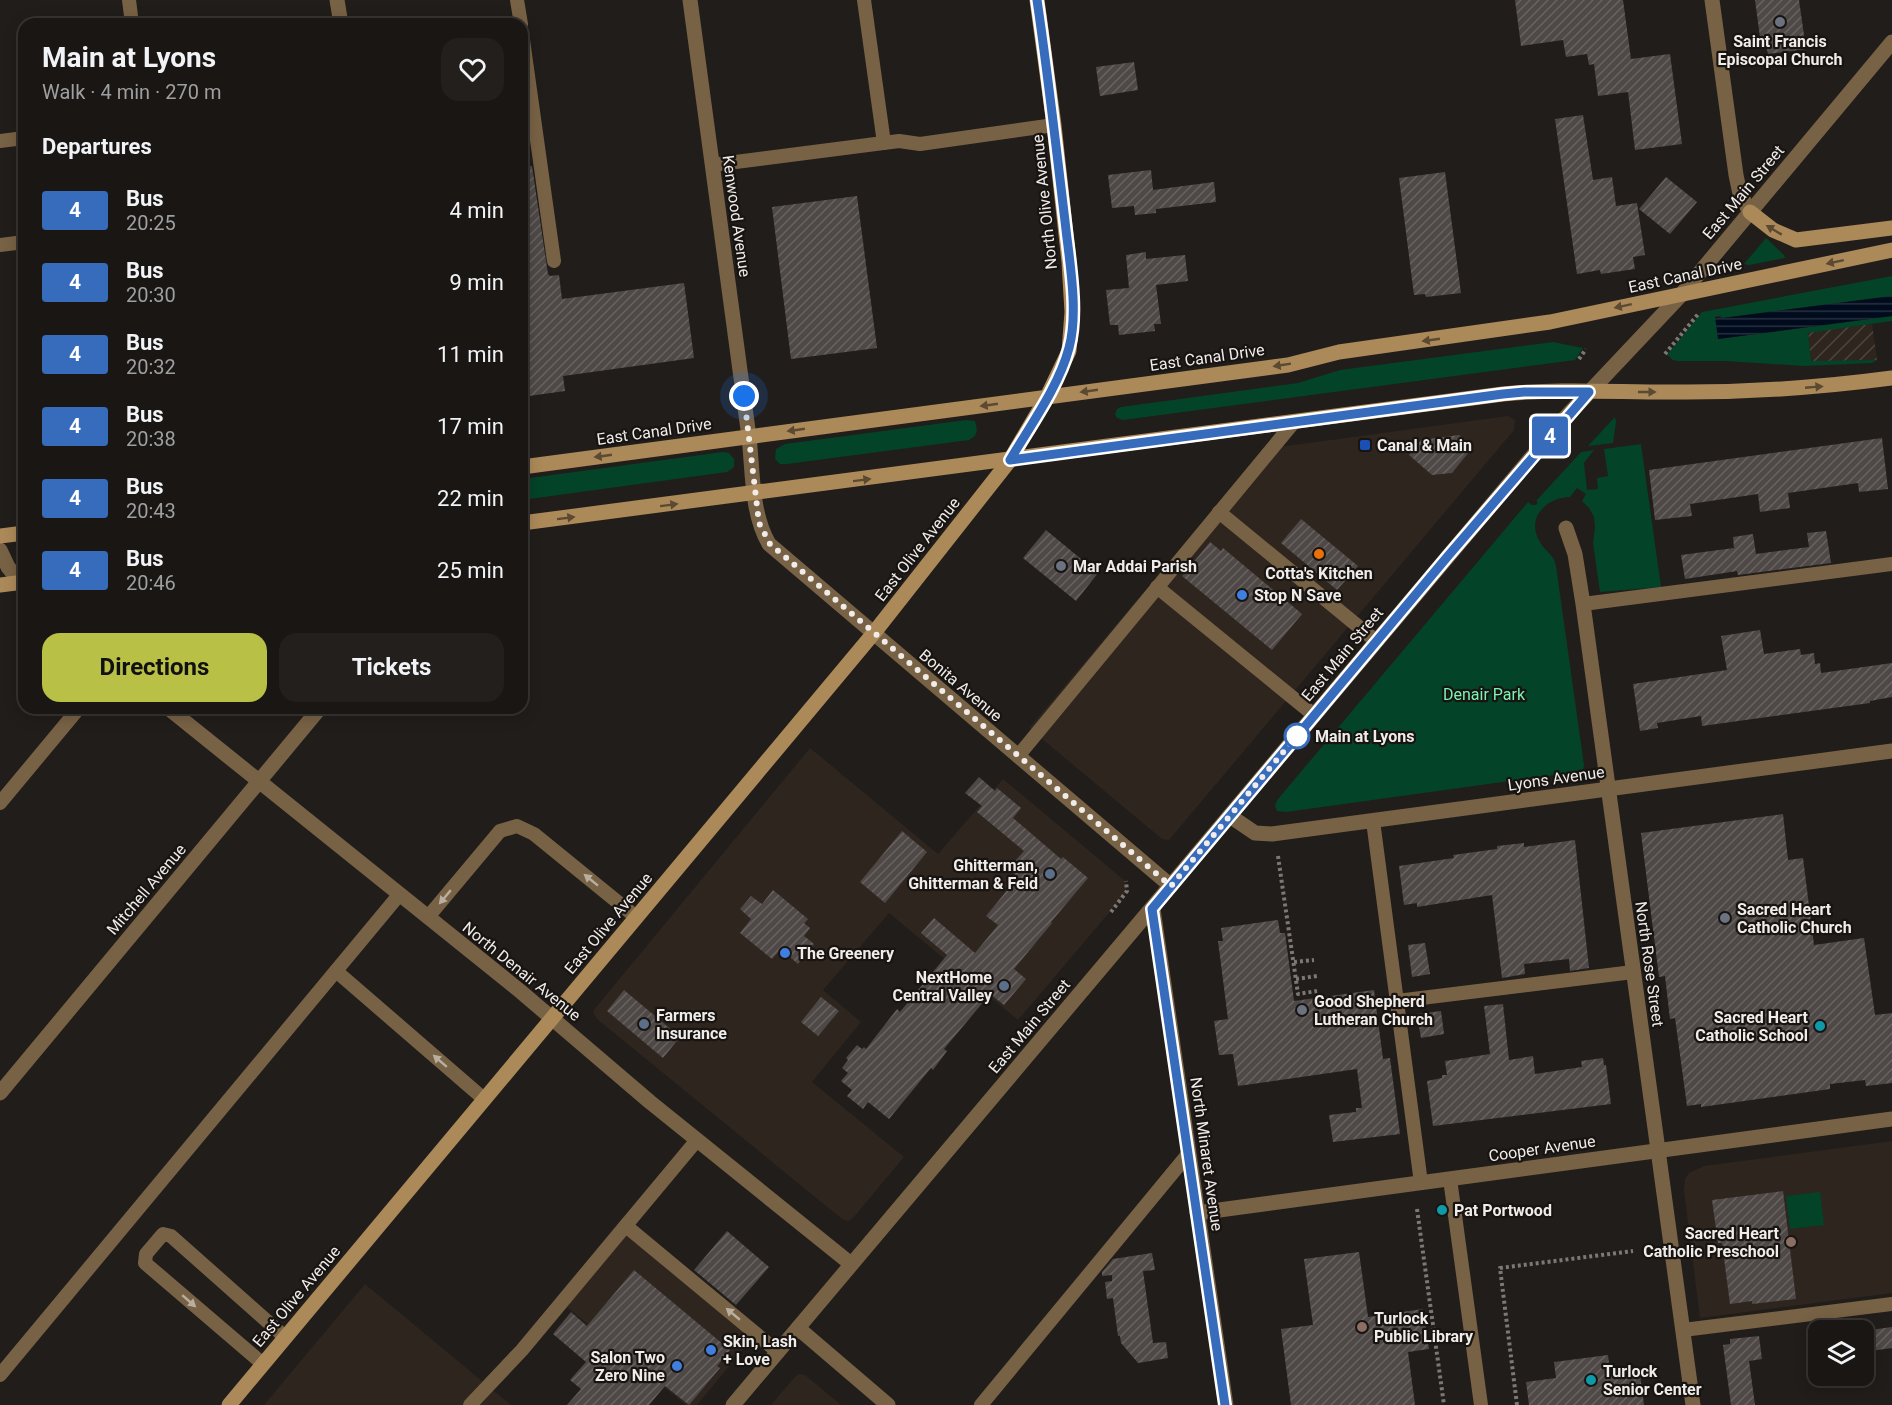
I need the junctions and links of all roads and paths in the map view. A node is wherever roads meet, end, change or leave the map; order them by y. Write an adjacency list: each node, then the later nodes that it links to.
1 (129, 0): 8 (lane)
2 (337, 0): 9 (street)
3 (517, 0): 10 (lane)
4 (690, 0): 17 (street, Kenwood Avenue)
5 (864, 0): 16 (lane)
6 (1037, 0): 13 (main road, North Olive Avenue)
7 (1712, 0): 18 (street)
8 (131, 18)
9 (339, 18)
10 (520, 18)
11 (1892, 42): 18 (street, East Main Street)
12 (528, 76): 23 (lane)
13 (1054, 125): 16 (lane); 31 (main road, North Olive Avenue)
14 (18, 139): 15 (lane)
15 (0, 141)
16 (884, 143): 17 (lane)
17 (712, 165): 33 (street, Kenwood Avenue)
18 (1750, 212): 19 (main road, one-way to 18); 24 (street, East Main Street)
19 (1892, 228)
20 (18, 243): 21 (lane)
21 (0, 245)
22 (1892, 250): 24 (main road, East Canal Drive, one-way to 24)
23 (554, 261)
24 (1681, 295): 30 (street, East Main Street); 31 (main road, East Canal Drive, one-way to 31)
25 (1699, 313): 27 (path)
26 (1586, 349): 28 (path)
27 (1665, 354)
28 (1579, 359)
29 (1892, 378): 30 (main road, one-way to 29)
30 (1589, 392): 32 (main road); 50 (street, East Main Street)
31 (1047, 397): 33 (main road, East Canal Drive, one-way to 33); 34 (main road, North Olive Avenue)
32 (1294, 422): 34 (main road); 37 (lane)
33 (749, 437): 35 (main road, East Canal Drive, one-way to 35); 36 (street, Kenwood Avenue)
34 (1010, 460): 36 (main road, one-way to 34); 49 (main road, East Olive Avenue)
35 (528, 466)
36 (755, 494): 38 (main road, one-way to 36); 49 (street, Bonita Avenue)
37 (1219, 512): 47 (lane); 50 (lane)
38 (528, 522)
39 (1566, 528): 48 (street, North Rose Street)
40 (18, 534): 41 (main road)
41 (0, 536)
42 (0, 550): 44 (street)
43 (1892, 564): 48 (lane)
44 (18, 579)
45 (18, 584): 46 (main road)
46 (0, 585)
47 (1157, 587): 54 (lane); 56 (lane)
48 (1583, 604): 58 (street, North Rose Street)
49 (873, 634): 56 (street, Bonita Avenue); 69 (main road, East Olive Avenue)
50 (1376, 641): 54 (street, East Main Street)
51 (74, 714): 59 (lane)
52 (175, 714): 57 (street, North Denair Avenue)
53 (315, 714): 57 (street, Mitchell Avenue)
54 (1314, 716): 60 (street, East Main Street)
55 (1892, 751): 58 (street, Lyons Avenue)
56 (1018, 756): 64 (street, Bonita Avenue)
57 (259, 782): 65 (street, North Denair Avenue); 79 (street, Mitchell Avenue)
58 (1608, 789): 61 (street, Lyons Avenue); 73 (street, North Rose Street)
59 (0, 803)
60 (1230, 816): 61 (street, Lyons Avenue); 64 (street, East Main Street)
61 (1373, 821): 77 (lane)
62 (1278, 856): 71 (path)
63 (1126, 881): 67 (path)
64 (1171, 886): 66 (street, East Main Street)
65 (399, 895): 68 (street, North Denair Avenue); 72 (lane)
66 (1152, 909): 84 (street, North Minaret Avenue); 91 (street, East Main Street)
67 (1111, 912)
68 (428, 917): 69 (lane, one-way to 68); 78 (street, North Denair Avenue)
69 (636, 917): 78 (main road, East Olive Avenue)
70 (1314, 960): 71 (path)
71 (1294, 962): 75 (path)
72 (336, 972): 80 (lane, one-way to 72); 98 (lane)
73 (1634, 972): 77 (lane); 83 (street, North Rose Street)
74 (1317, 976): 75 (path)
75 (1296, 979): 76 (path)
76 (1317, 991)
77 (1397, 1001): 86 (lane)
78 (551, 1018): 80 (main road, East Olive Avenue); 82 (street, North Denair Avenue)
79 (0, 1093)
80 (484, 1099): 95 (main road, East Olive Avenue)
81 (1892, 1119): 83 (street, Cooper Avenue)
82 (698, 1140): 89 (lane); 91 (street, North Denair Avenue)
83 (1658, 1150): 85 (street, Cooper Avenue); 94 (street, North Rose Street)
84 (1189, 1153): 88 (street, North Minaret Avenue); 103 (lane)
85 (1450, 1179): 86 (street, Cooper Avenue); 106 (lane)
86 (1421, 1183): 88 (street, Cooper Avenue)
87 (1417, 1209): 105 (path)
88 (1197, 1213): 104 (street, North Minaret Avenue)
89 (626, 1226): 96 (lane, one-way to 89); 100 (lane)
90 (1633, 1251): 107 (path)
91 (851, 1264): 93 (street, East Main Street)
92 (1892, 1304): 94 (lane)
93 (798, 1328): 96 (street, East Main Street); 102 (street)
94 (1683, 1330): 108 (street, North Rose Street)
95 (285, 1338): 97 (main road, East Olive Avenue); 97 (lane, one-way to 97)
96 (778, 1352): 101 (street, East Main Street)
97 (263, 1364): 99 (main road, East Olive Avenue)
98 (0, 1375)
99 (229, 1405)
100 (470, 1405)
101 (733, 1405)
102 (888, 1405)
103 (981, 1405)
104 (1226, 1405)
105 (1444, 1405)
106 (1481, 1405)
107 (1517, 1405)
108 (1693, 1405)

